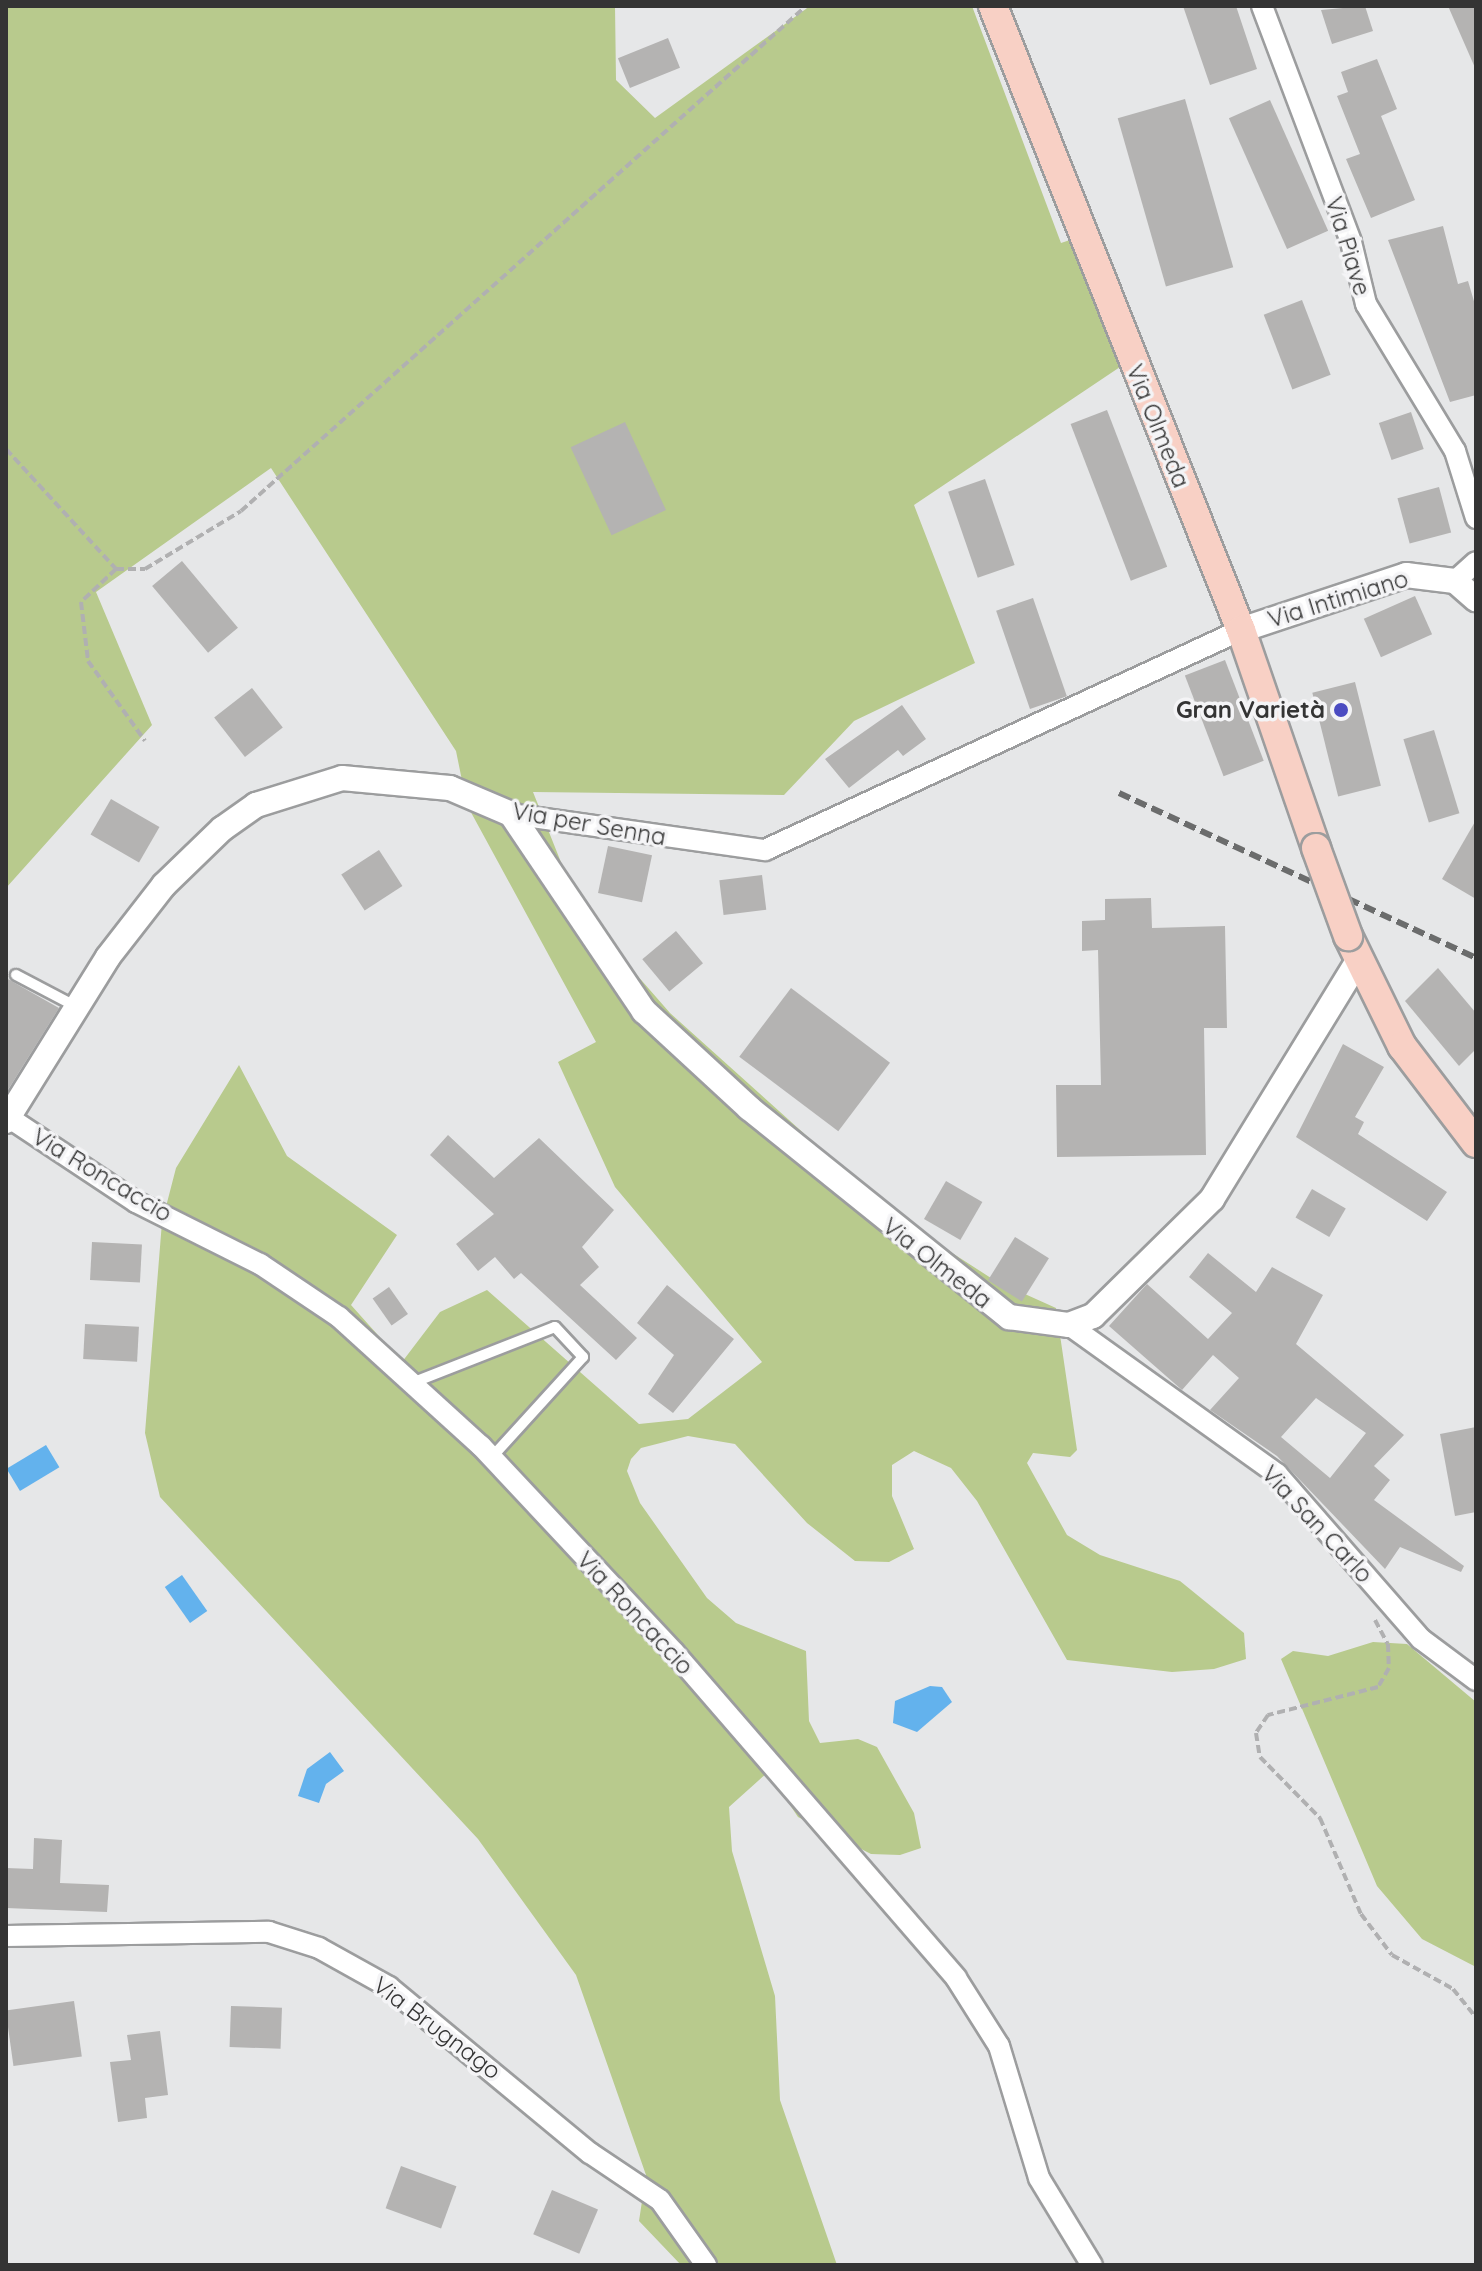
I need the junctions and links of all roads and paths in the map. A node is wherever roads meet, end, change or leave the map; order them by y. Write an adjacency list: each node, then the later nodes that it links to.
1 (806, 6): 7 (path)
2 (993, 6): 10 (main road, Via Olmeda)
3 (1262, 6): 5 (street, Via Piave)
4 (6, 449): 7 (path)
5 (1476, 518)
6 (1476, 562): 8 (street)
7 (116, 569): 11 (path)
8 (1455, 581): 9 (street); 10 (street, Via Intimiano)
9 (1476, 599)
10 (1241, 630): 12 (street, Via per Senna); 13 (main road, Via Olmeda, bridge)
11 (145, 741)
12 (511, 814): 15 (street, Via per Senna); 18 (street, Via Olmeda)
13 (1353, 947): 17 (main road, Via Olmeda); 18 (street)
14 (16, 975): 15 (lane)
15 (77, 1007): 16 (street, Via per Senna)
16 (7, 1119): 19 (street, Via Roncaccio)
17 (1476, 1143)
18 (1069, 1325): 22 (street, Via San Carlo)
19 (417, 1381): 20 (street, Via Roncaccio); 20 (lane)
20 (492, 1457): 26 (street, Via Roncaccio)
21 (1367, 1609): 24 (path)
22 (1476, 1680)
23 (6, 1936): 25 (street, Via Brugnago)
24 (1476, 2017)
25 (706, 2265)
26 (1092, 2265)

